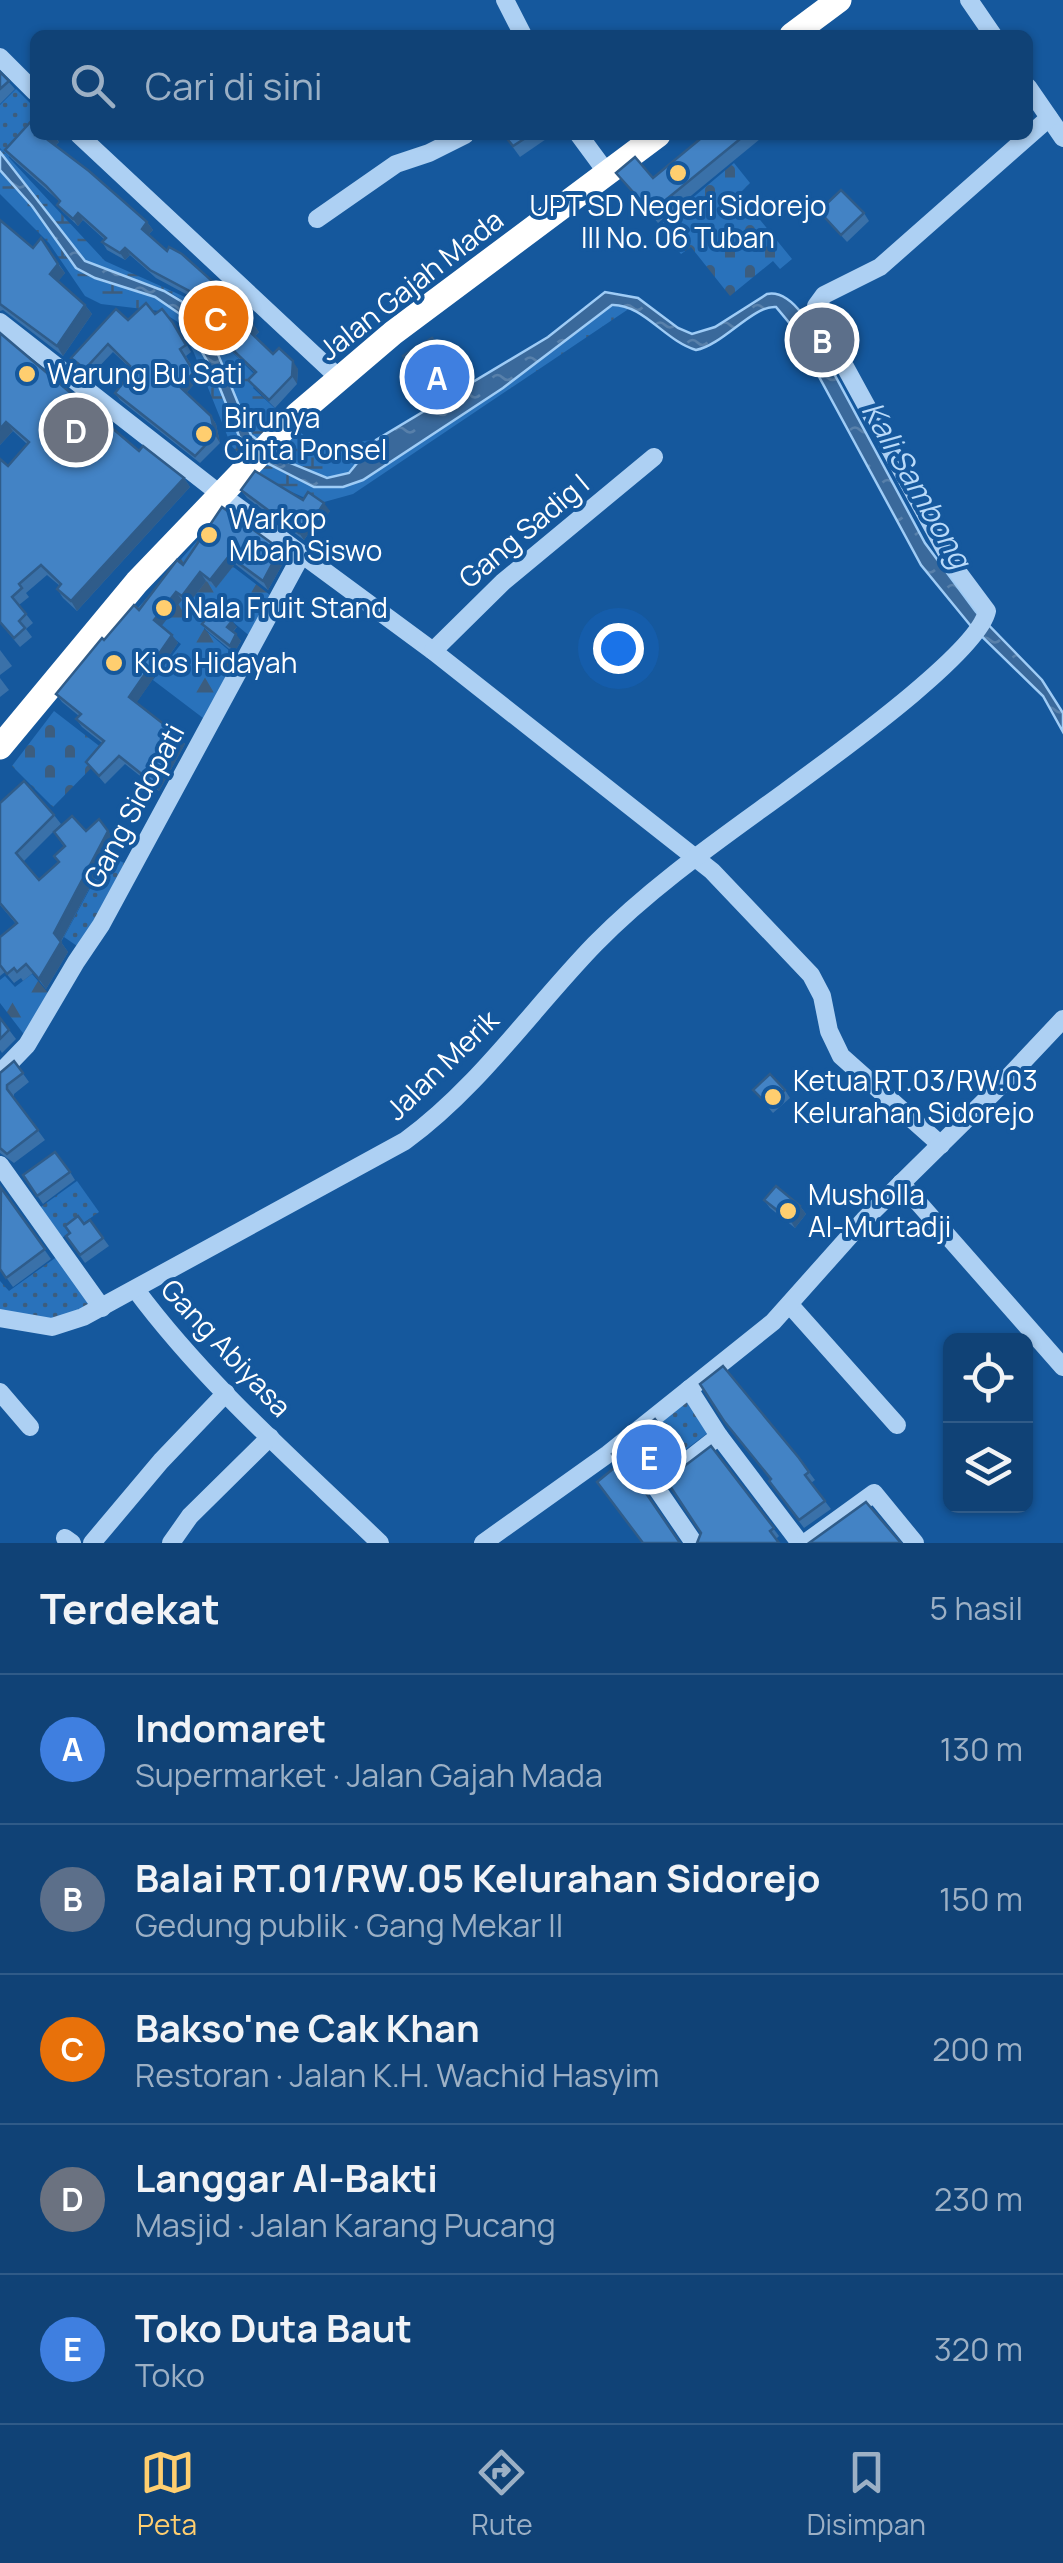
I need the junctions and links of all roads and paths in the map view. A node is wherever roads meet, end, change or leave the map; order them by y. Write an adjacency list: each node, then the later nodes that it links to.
1 (506, 0): 4 (street)
2 (839, 0): 5 (highway)
3 (969, 0): 6 (street)
4 (521, 30)
5 (799, 30)
6 (990, 30)
7 (0, 57): 8 (street)
8 (30, 87)
9 (1033, 93): 10 (street)
10 (1050, 118): 11 (street, Jalan Merik); 12 (street)
11 (1033, 133)
12 (1063, 138)
13 (83, 140): 21 (street)
14 (456, 140): 19 (street)
15 (583, 140): 18 (street)
16 (651, 140): 18 (highway, Jalan Gajah Mada)
17 (1025, 140): 27 (street, Jalan Merik)
18 (607, 174): 21 (highway, Jalan Gajah Mada)
19 (317, 219)
20 (0, 322): 23 (street)
21 (338, 377): 23 (highway, Jalan Gajah Mada)
22 (654, 456): 25 (street, Gang Sadig I)
23 (220, 494): 24 (street); 26 (highway, Jalan Gajah Mada)
24 (302, 554): 25 (street); 29 (street, Gang Sidopati)
25 (434, 651): 27 (street)
26 (0, 747)
27 (695, 857): 30 (street); 33 (street, Jalan Merik)
28 (1063, 1019): 30 (street)
29 (0, 1073)
30 (941, 1144): 32 (street)
31 (0, 1165): 35 (street)
32 (901, 1183): 34 (street); 37 (street)
33 (136, 1290): 35 (street, Gang Abiyasa); 40 (street, Gang Abiyasa)
34 (790, 1306): 38 (street); 41 (street)
35 (102, 1308): 36 (street, Gang Abiyasa)
36 (0, 1318)
37 (1063, 1367)
38 (689, 1389): 43 (street); 48 (street)
39 (0, 1392): 42 (street)
40 (226, 1393): 44 (street, Gang Abiyasa); 45 (street)
41 (897, 1426)
42 (30, 1427)
43 (718, 1436): 49 (street); 50 (street)
44 (270, 1437): 46 (street); 47 (street, Gang Abiyasa)
45 (92, 1543)
46 (171, 1543)
47 (380, 1543)
48 (485, 1543)
49 (694, 1543)
50 (803, 1543): 51 (street)
51 (914, 1543)

